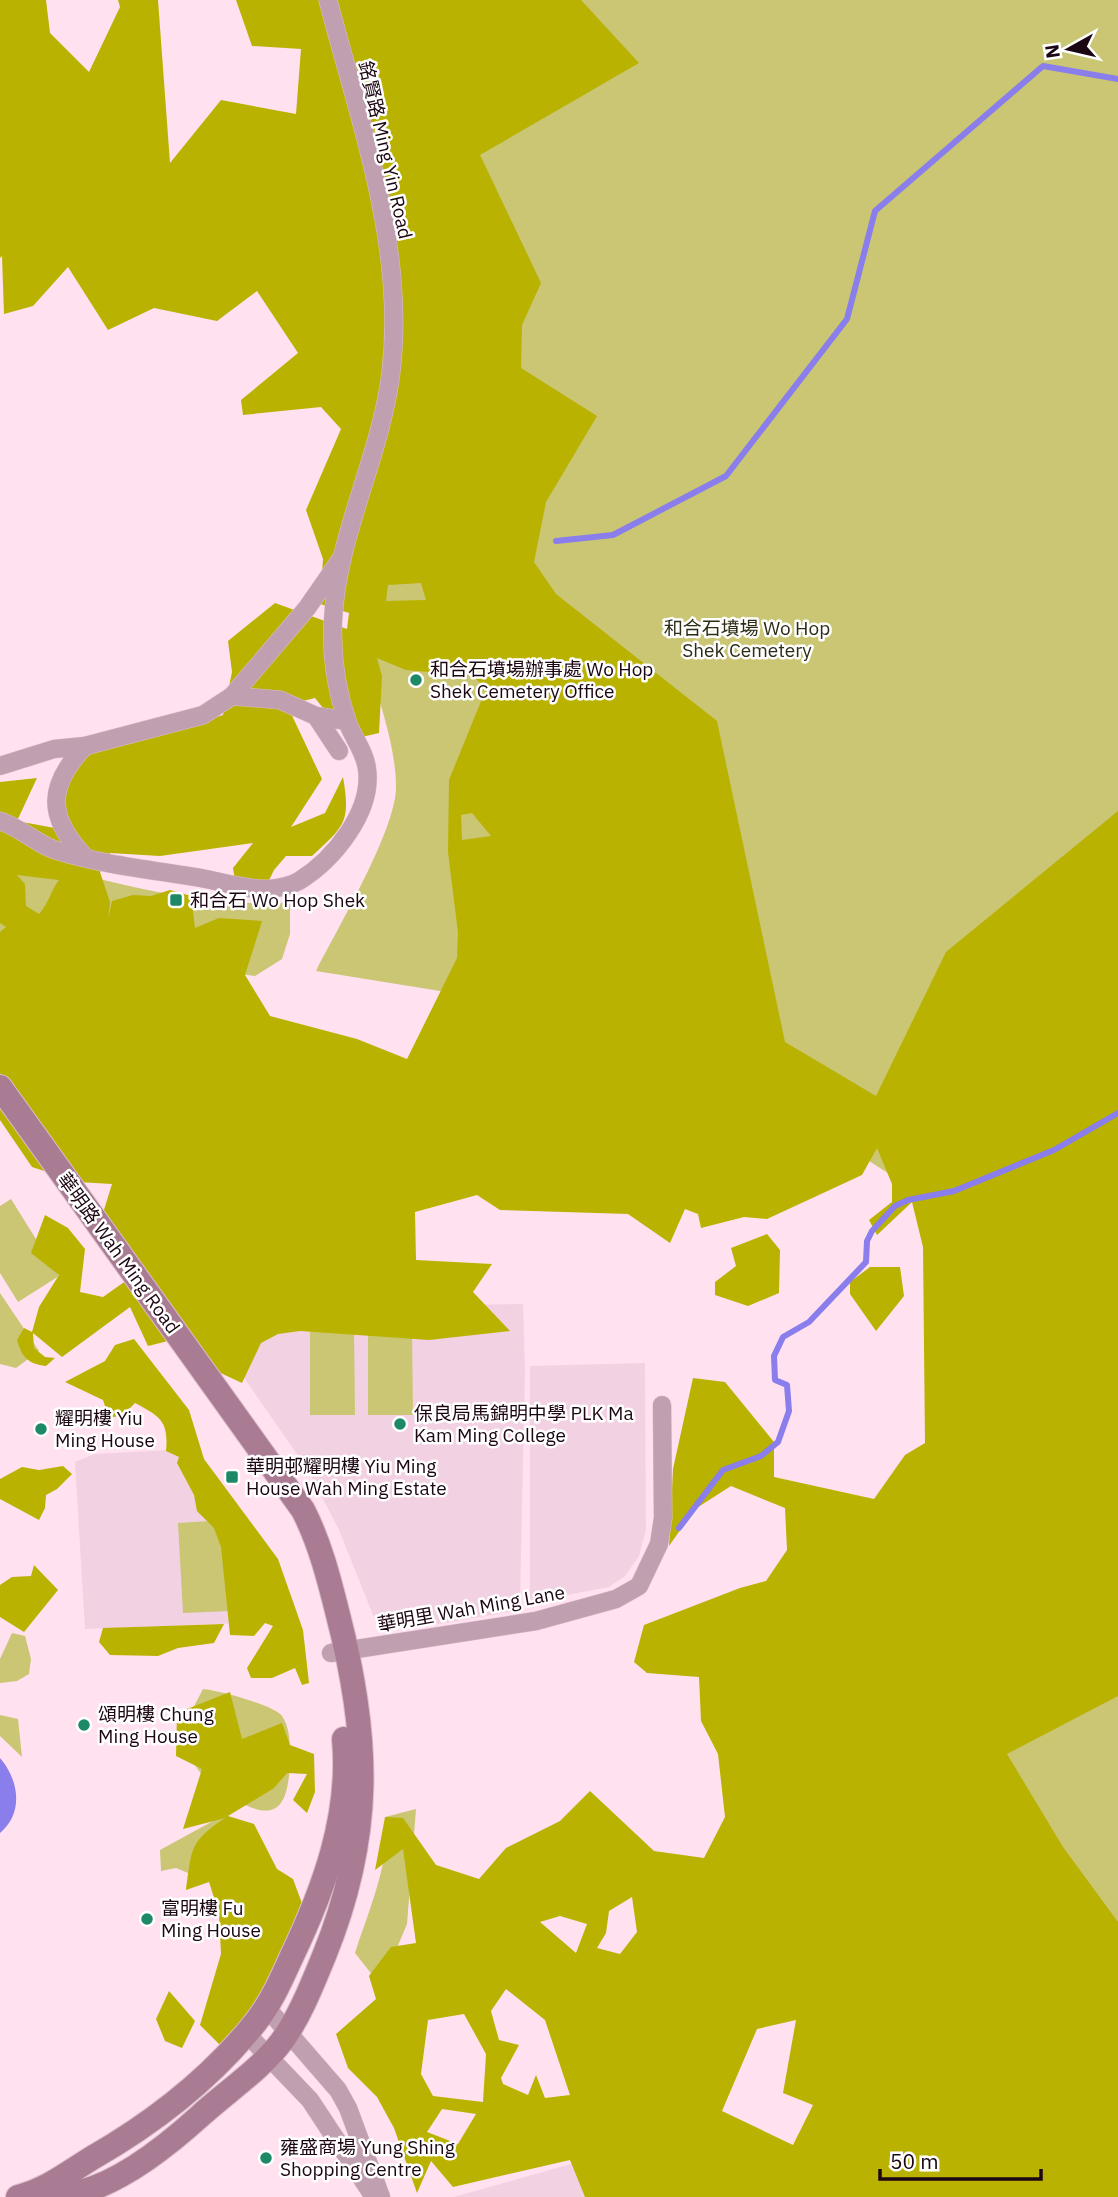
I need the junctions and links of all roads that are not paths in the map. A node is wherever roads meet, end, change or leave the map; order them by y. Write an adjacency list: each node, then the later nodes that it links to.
1 (328, 0): 2 (street, 銘賢路 Ming Yin Road)
2 (343, 556): 3 (street, 銘賢路 Ming Yin Road); 5 (street, 銘賢路 Ming Yin Road)
3 (232, 696): 4 (street); 6 (street, 銘賢路 Ming Yin Road)
4 (316, 716): 5 (street); 7 (street)
5 (347, 721): 10 (street, 銘賢路 Ming Yin Road)
6 (85, 746): 8 (street, 銘賢路 Ming Yin Road); 10 (street)
7 (339, 751)
8 (0, 766)
9 (0, 821): 10 (street, 銘賢路 Ming Yin Road)
10 (84, 856)
11 (0, 1087): 13 (street, 華明路 Wah Ming Road)
12 (662, 1405): 13 (street, 華明里 Wah Ming Lane)
13 (339, 1652): 14 (street, 華明路 Wah Ming Road); 15 (street, 華明路 Wah Ming Road)
14 (266, 2007): 15 (street); 16 (street, 華明路 Wah Ming Road)
15 (288, 2031): 17 (street, 華明路 Wah Ming Road); 21 (street)
16 (246, 2033): 17 (street); 18 (street, 華明路 Wah Ming Road)
17 (268, 2055): 18 (street, 華明路 Wah Ming Road); 20 (street)
18 (43, 2190): 19 (street, 華明路 Wah Ming Road)
19 (18, 2197)
20 (374, 2197)
21 (381, 2197)

